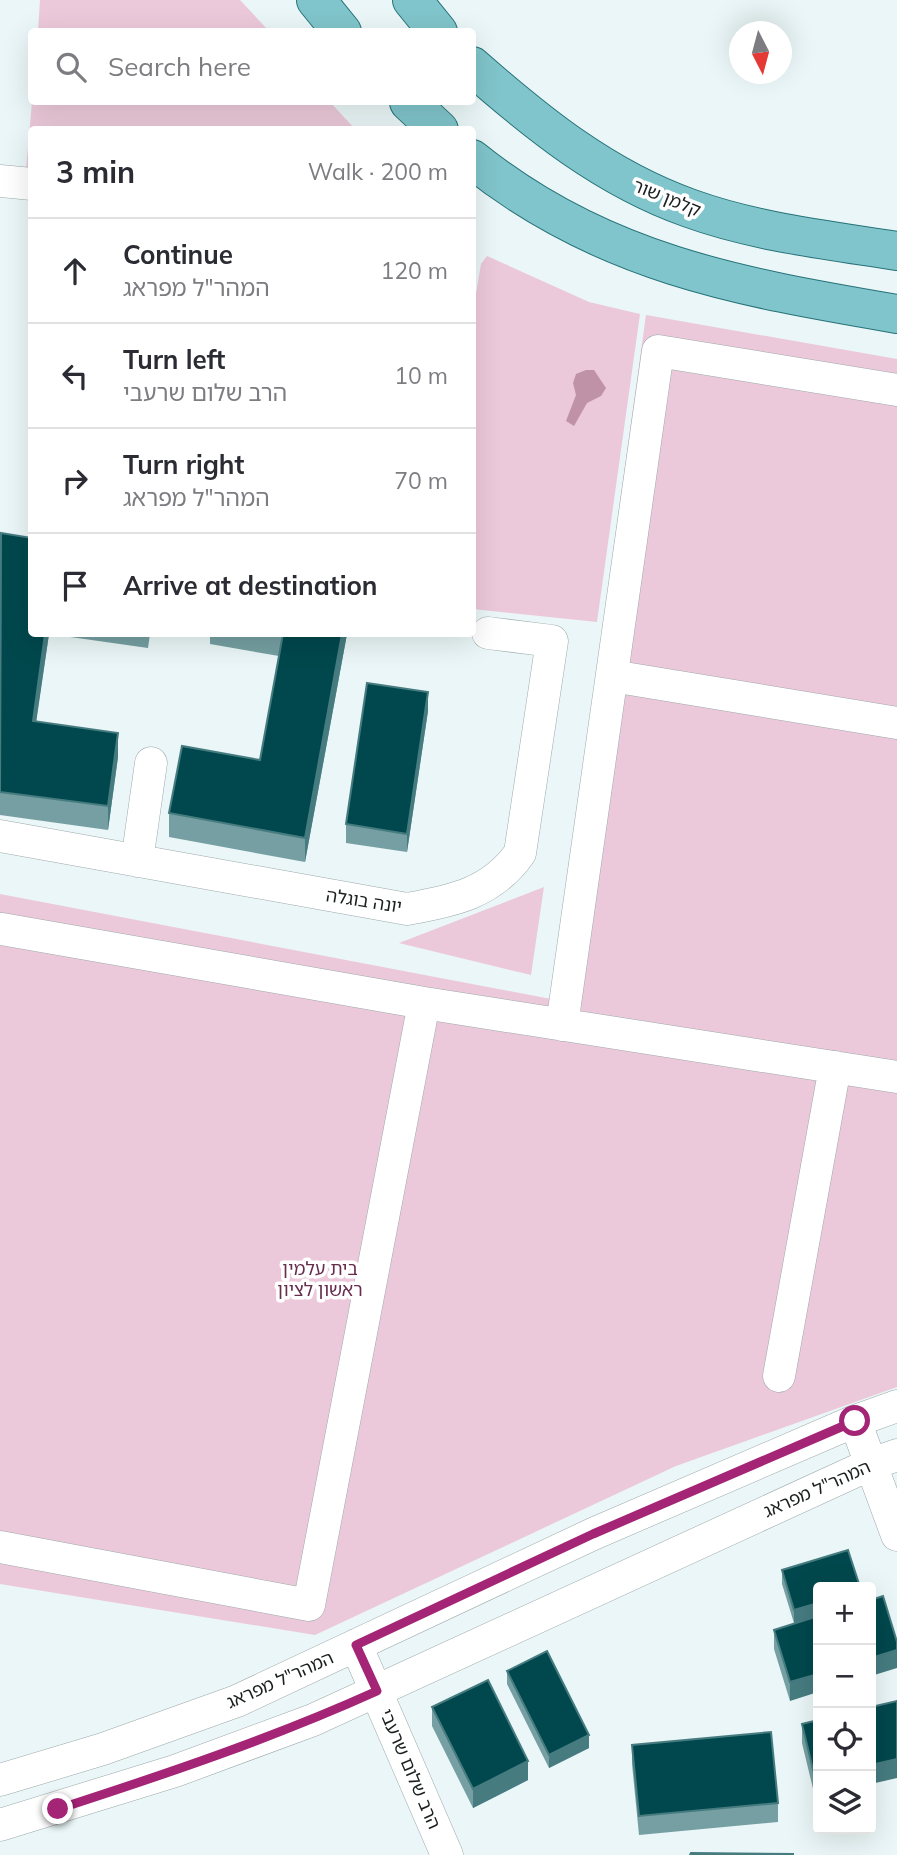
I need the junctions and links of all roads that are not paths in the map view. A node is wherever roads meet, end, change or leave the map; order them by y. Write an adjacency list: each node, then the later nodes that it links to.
1 (316, 0): 3 (main road)
2 (412, 0): 4 (main road)
3 (339, 28)
4 (435, 28)
5 (476, 70): 11 (main road, קלמן שור)
6 (412, 105): 7 (main road)
7 (435, 126)
8 (476, 162): 12 (main road)
9 (0, 181): 10 (street)
10 (28, 184)
11 (897, 251)
12 (897, 314)
13 (897, 390): 15 (street)
14 (488, 634): 19 (street, יונה בוגלה)
15 (612, 676): 16 (street); 22 (street)
16 (897, 723)
17 (151, 764): 19 (street)
18 (0, 836): 19 (street, יונה בוגלה)
19 (137, 861)
20 (1, 932): 21 (street)
21 (424, 1003): 22 (street); 30 (street)
22 (562, 1025): 23 (street)
23 (835, 1067): 24 (street); 25 (street)
24 (897, 1077)
25 (779, 1376)
26 (897, 1406): 27 (street, המהר"ל מפראג)
27 (855, 1421): 28 (street); 31 (street, המהר"ל מפראג)
28 (884, 1460): 29 (street); 32 (street, המהר"ל מפראג)
29 (897, 1535)
30 (0, 1548)
31 (356, 1645): 32 (street, הרב שלום שרעבי); 33 (street, המהר"ל מפראג)
32 (377, 1691): 34 (street, המהר"ל מפראג); 35 (street, הרב שלום שרעבי)
33 (0, 1780)
34 (0, 1825)
35 (447, 1855)

